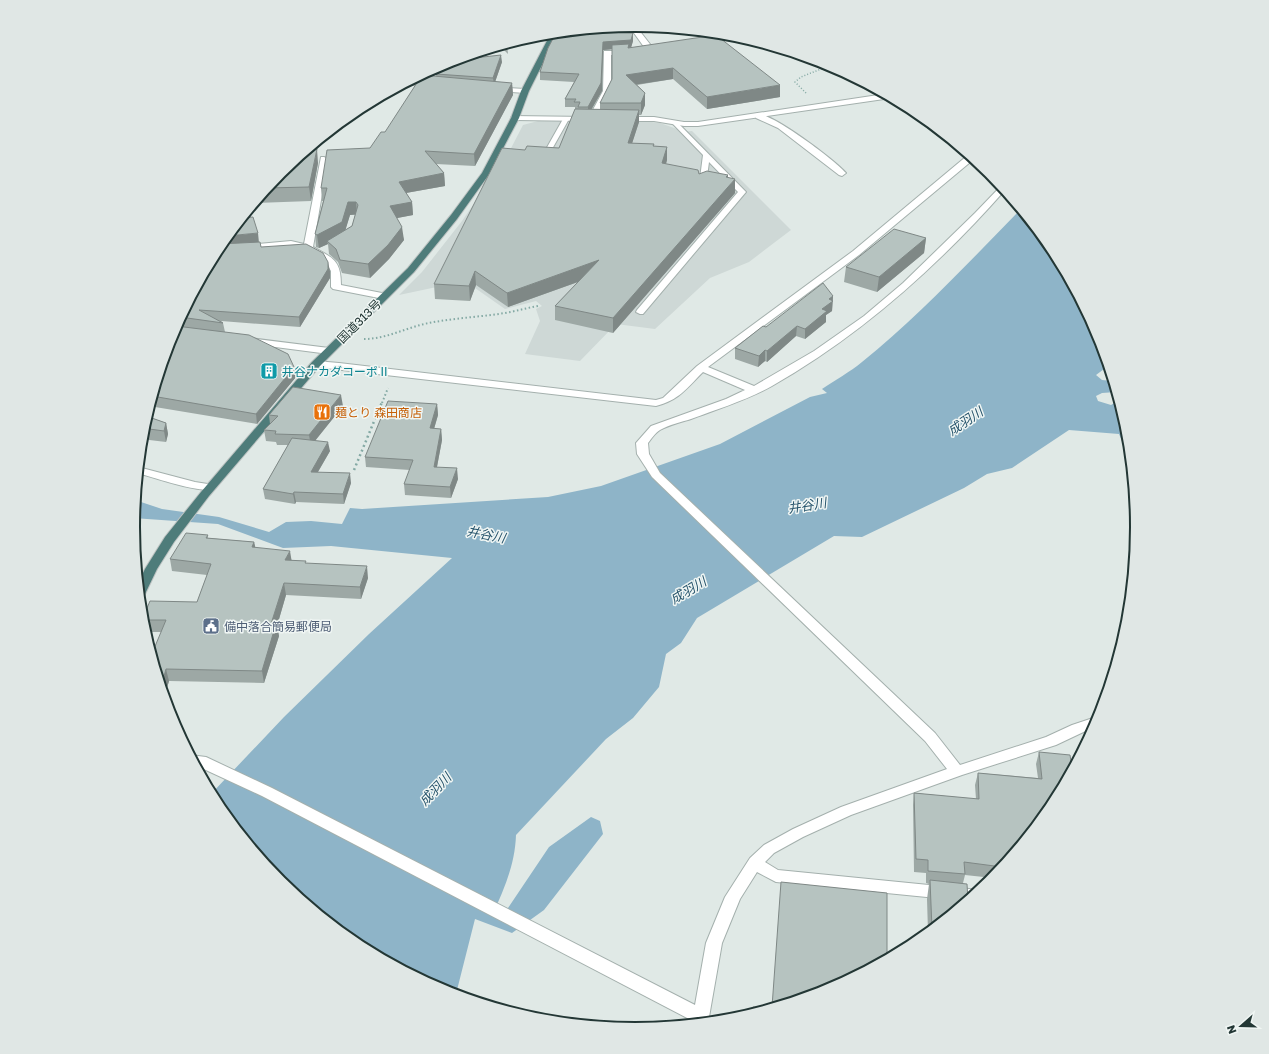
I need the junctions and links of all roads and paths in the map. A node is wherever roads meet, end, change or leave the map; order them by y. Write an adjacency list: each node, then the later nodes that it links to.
1 (637, 32): 12 (street)
2 (552, 39): 7 (highway, 国道313号)
3 (822, 69): 9 (path)
4 (417, 83): 5 (street)
5 (437, 84)
6 (488, 88): 7 (street)
7 (525, 91): 11 (highway, 国道313号)
8 (880, 97): 9 (street)
9 (821, 106): 10 (street)
10 (759, 116): 14 (street); 19 (street)
11 (515, 118): 12 (street); 26 (highway, 国道313号)
12 (566, 119): 16 (lane)
13 (615, 119): 14 (street)
14 (675, 123): 15 (lane)
15 (706, 155): 20 (lane); 28 (lane)
16 (544, 158)
17 (324, 159): 24 (street)
18 (966, 159): 33 (street)
19 (842, 173)
20 (702, 184)
21 (999, 192): 35 (street)
22 (331, 247): 25 (street)
23 (246, 248): 24 (street)
24 (308, 248): 25 (street)
25 (318, 254): 26 (street)
26 (384, 296): 29 (highway, 国道313号)
27 (538, 306): 29 (path)
28 (640, 312)
29 (340, 339): 31 (highway, 国道313号)
30 (239, 340): 31 (street)
31 (329, 351): 32 (highway, 国道313号)
32 (316, 364): 34 (street); 38 (highway, 国道313号)
33 (701, 368): 34 (street); 35 (street)
34 (394, 373): 36 (path)
35 (755, 390): 42 (street)
36 (354, 470)
37 (143, 471): 38 (street)
38 (208, 491): 39 (highway, 国道313号)
39 (143, 585)
40 (1088, 724): 42 (street)
41 (199, 761): 45 (street)
42 (957, 772): 43 (street)
43 (755, 862): 44 (street); 46 (street)
44 (966, 894)
45 (697, 1018)
46 (700, 1018)

